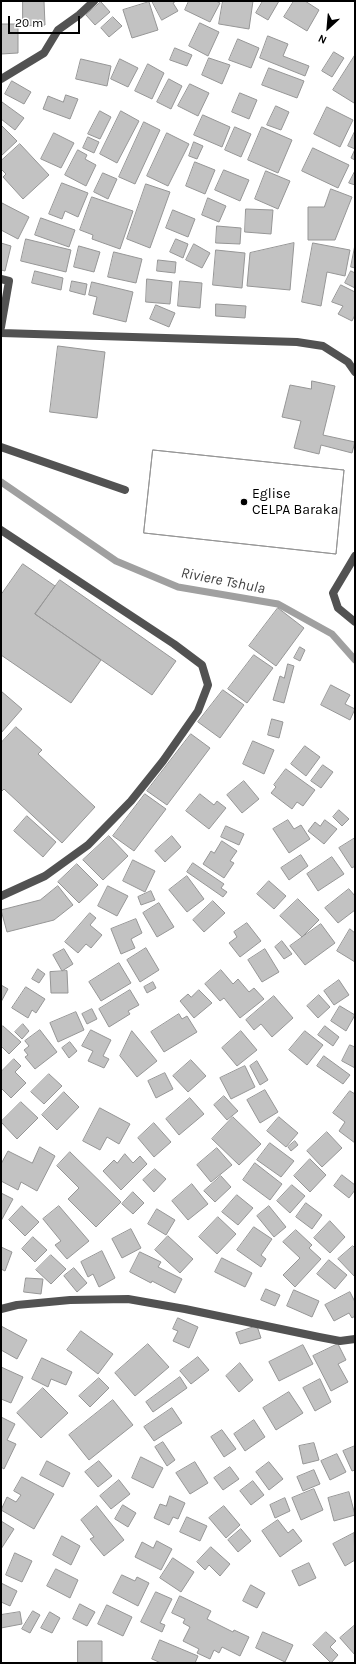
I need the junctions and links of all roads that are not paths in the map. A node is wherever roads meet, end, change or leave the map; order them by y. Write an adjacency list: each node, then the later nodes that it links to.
1 (94, 1): 2 (street)
2 (1, 79)
3 (1, 279): 4 (street)
4 (1, 327)
5 (1, 333): 6 (street)
6 (355, 372)
7 (1, 447): 8 (street)
8 (125, 490)
9 (1, 530): 12 (street)
10 (355, 556): 11 (street)
11 (355, 622)
12 (1, 896)
13 (1, 1308): 14 (street)
14 (355, 1340)

